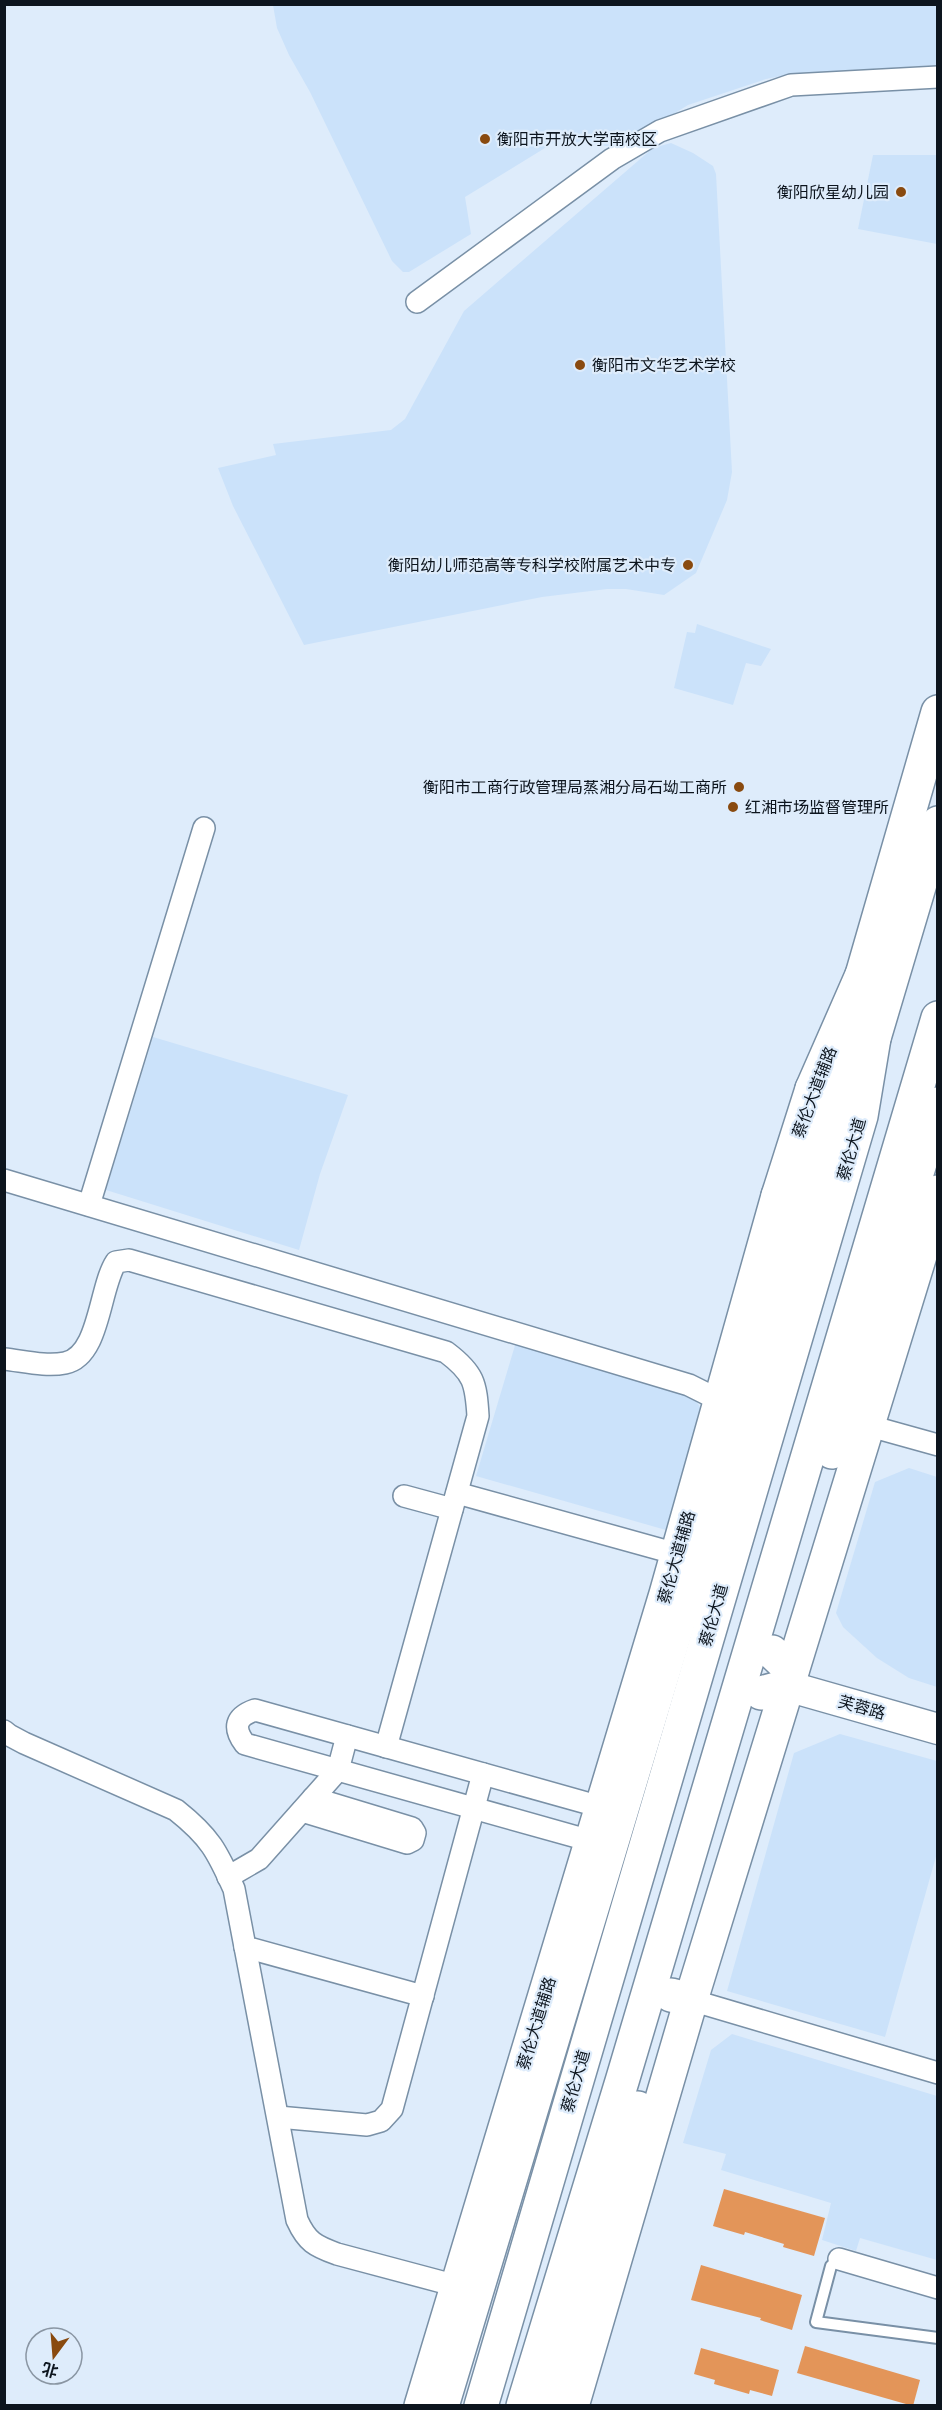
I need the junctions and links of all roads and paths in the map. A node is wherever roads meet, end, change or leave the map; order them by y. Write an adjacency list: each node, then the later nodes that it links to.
1 (938, 77): 2 (street)
2 (417, 302)
3 (938, 712): 6 (main road, 蔡伦大道辅路)
4 (938, 823): 8 (main road, 蔡伦大道)
5 (204, 828): 15 (street)
6 (862, 975): 9 (main road); 10 (main road, 蔡伦大道辅路)
7 (938, 1018): 48 (main road)
8 (874, 1038): 9 (main road); 47 (main road, 蔡伦大道)
9 (848, 1059): 10 (main road); 14 (main road)
10 (812, 1089): 14 (main road, 蔡伦大道辅路)
11 (938, 1104): 16 (main road)
12 (4, 1180): 15 (street)
13 (937, 1197): 16 (main road)
14 (791, 1200): 18 (main road)
15 (89, 1205): 18 (street)
16 (887, 1312): 19 (main road)
17 (4, 1359): 22 (street)
18 (731, 1404): 23 (main road, 蔡伦大道辅路); 34 (main road)
19 (854, 1422): 20 (street); 24 (main road)
20 (938, 1445)
21 (404, 1496): 22 (street)
22 (455, 1501): 23 (street); 29 (street)
23 (677, 1554): 32 (main road, 蔡伦大道辅路)
24 (778, 1676): 25 (street, 芙蓉路); 26 (street, 芙蓉路); 38 (main road)
25 (938, 1713)
26 (938, 1729)
27 (4, 1731): 35 (street)
28 (347, 1736): 29 (street); 30 (street); 30 (street)
29 (386, 1747): 31 (street)
30 (338, 1770): 33 (street); 35 (street)
31 (483, 1774): 32 (street); 33 (street)
32 (601, 1807): 34 (main road, 蔡伦大道辅路)
33 (474, 1808): 34 (street); 37 (street)
34 (596, 1850): 42 (main road, 蔡伦大道辅路); 46 (main road)
35 (228, 1877): 36 (street)
36 (245, 1947): 37 (street); 40 (street)
37 (423, 1996): 40 (street)
38 (681, 1998): 39 (street); 49 (main road); 50 (main road)
39 (938, 2073)
40 (278, 2117): 42 (street)
41 (839, 2259): 43 (street); 44 (lane)
42 (457, 2286): 45 (main road, 蔡伦大道辅路)
43 (938, 2288)
44 (938, 2338)
45 (421, 2406)
46 (442, 2406)
47 (481, 2406)
48 (523, 2406)
49 (549, 2406)
50 (572, 2406)

